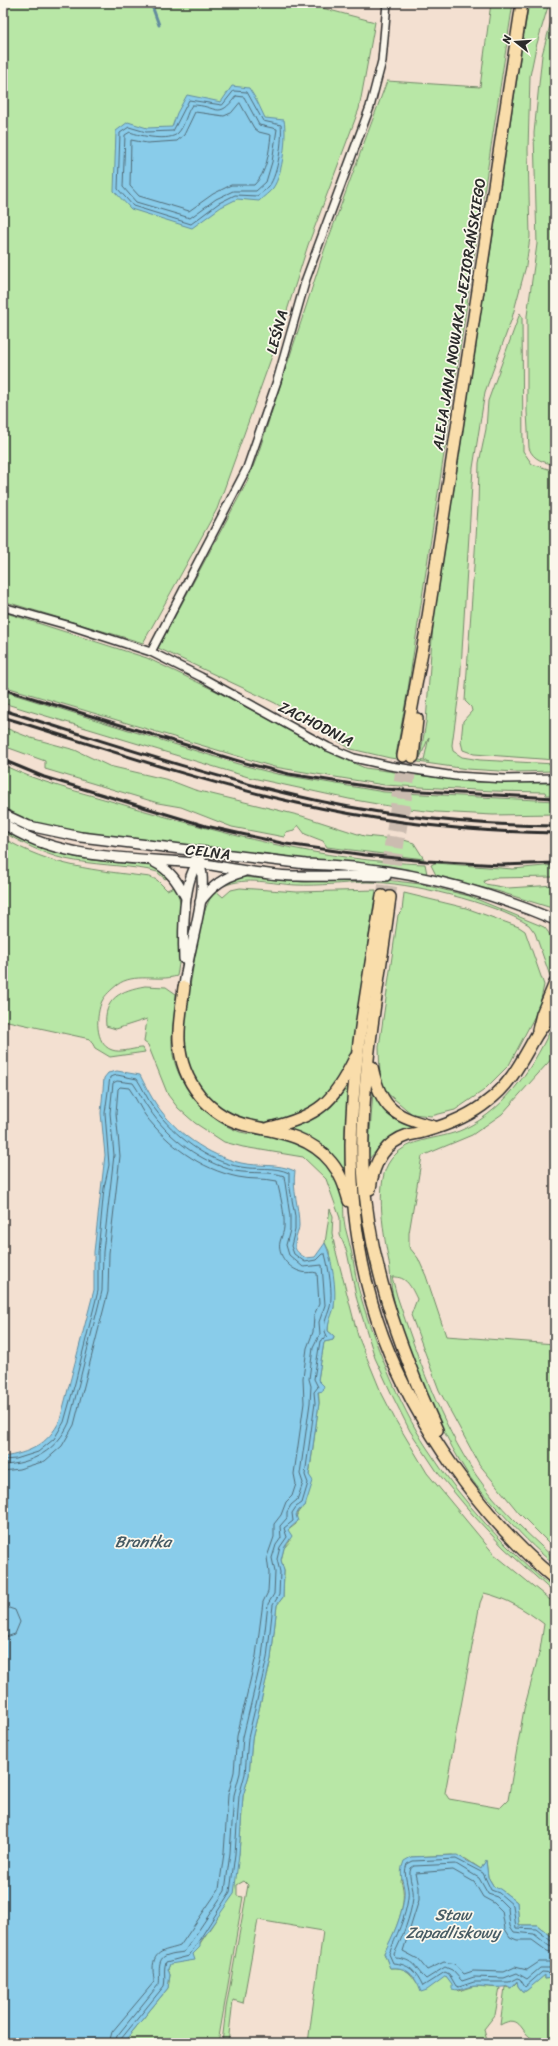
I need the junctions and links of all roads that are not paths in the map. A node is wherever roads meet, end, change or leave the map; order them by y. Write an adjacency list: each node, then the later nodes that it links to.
1 (387, 3): 4 (street, LEŚNA)
2 (522, 3): 5 (main road, ALEJA JANA NOWAKA-JEZIORAŃSKIEGO)
3 (3, 607): 4 (street, ZACHODNIA)
4 (151, 652): 6 (street, ZACHODNIA)
5 (408, 756)
6 (555, 778)
7 (3, 814): 9 (street, CELNA)
8 (3, 823): 11 (street, CELNA)
9 (170, 848): 10 (street, CELNA); 12 (street)
10 (223, 854): 12 (street); 14 (street, CELNA)
11 (149, 860): 12 (street, CELNA); 15 (street)
12 (197, 863): 13 (street, CELNA); 15 (street); 16 (street)
13 (246, 871): 14 (street, CELNA); 16 (street)
14 (416, 877): 17 (street, CELNA)
15 (185, 896): 18 (street)
16 (200, 902): 18 (street)
17 (555, 920)
18 (184, 982): 25 (main road)
19 (555, 983): 21 (main road)
20 (555, 1008): 21 (main road)
21 (537, 1034): 24 (main road)
22 (358, 1052): 23 (main road); 25 (main road); 26 (main road)
23 (369, 1054): 24 (main road); 27 (main road)
24 (435, 1127): 27 (main road)
25 (266, 1128): 26 (main road)
26 (354, 1214): 28 (main road)
27 (368, 1215): 28 (main road)
28 (455, 1468): 29 (main road)
29 (555, 1579)

